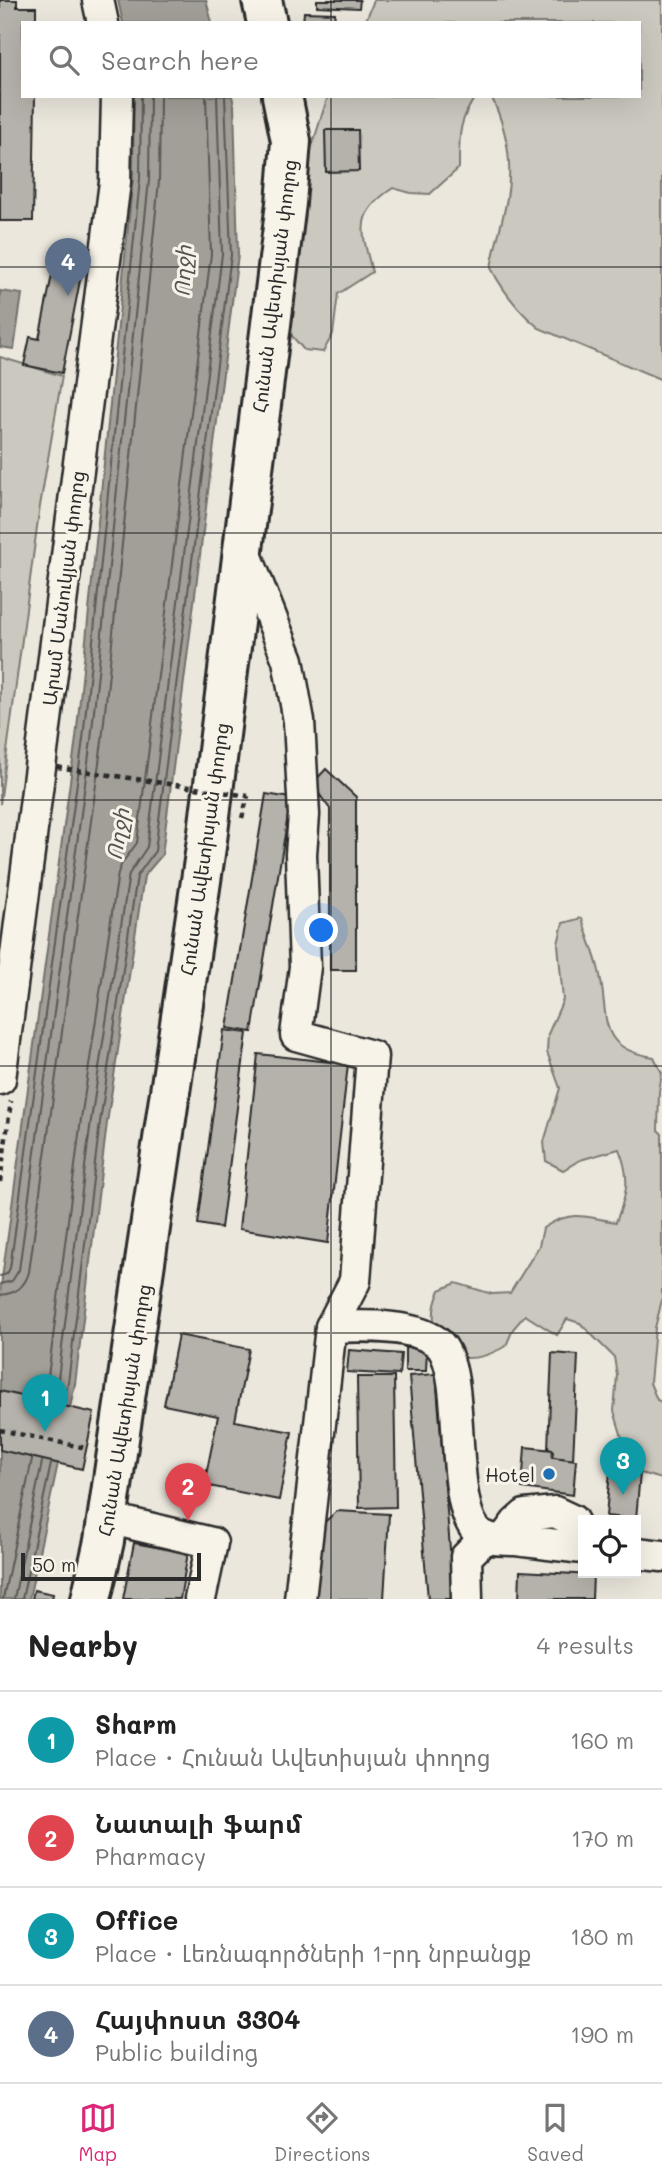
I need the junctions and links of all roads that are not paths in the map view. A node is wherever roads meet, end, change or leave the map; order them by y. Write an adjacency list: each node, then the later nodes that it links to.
1 (98, 0): 3 (street)
2 (262, 0): 4 (highway)
3 (103, 21)
4 (267, 21)
5 (117, 98): 8 (street, Արամ Մանուկյան փողոց)
6 (282, 98): 7 (highway, Հունան Ավետիսյան փողոց)
7 (244, 548): 9 (street); 10 (highway, Հունան Ավետիսյան փողոց)
8 (0, 1079)
9 (331, 1327): 12 (street); 18 (street)
10 (107, 1518): 16 (highway, Հունան Ավետիսյան փողոց); 17 (street)
11 (578, 1531): 12 (street)
12 (495, 1538): 13 (street); 19 (street)
13 (578, 1547)
14 (641, 1554): 15 (street)
15 (662, 1556)
16 (91, 1599)
17 (200, 1599)
18 (300, 1599)
19 (467, 1599)

